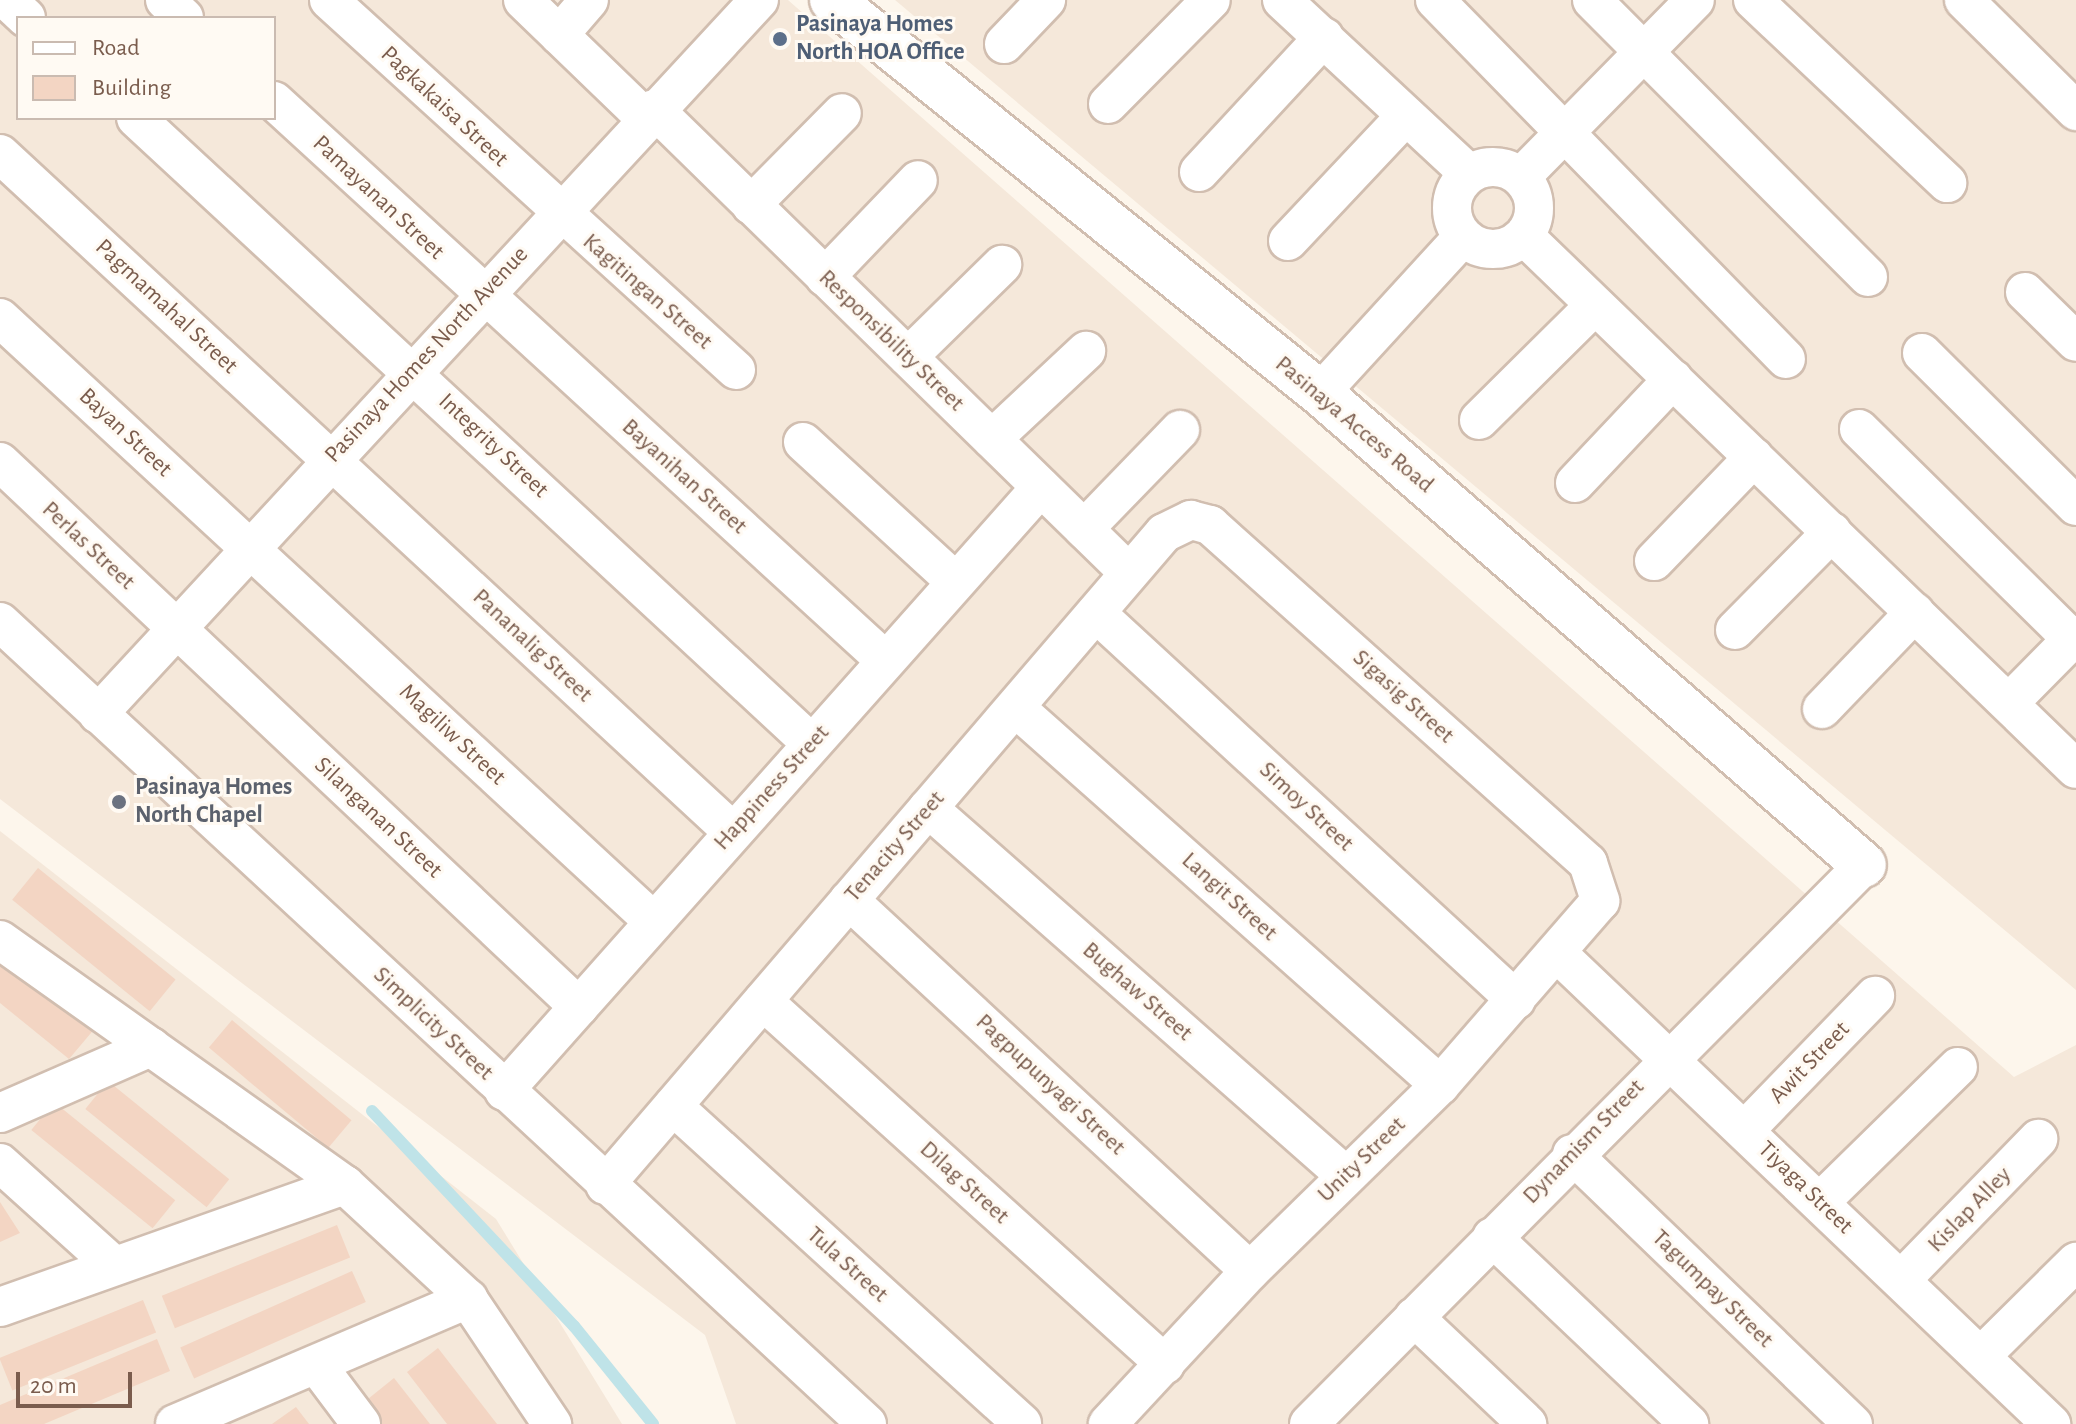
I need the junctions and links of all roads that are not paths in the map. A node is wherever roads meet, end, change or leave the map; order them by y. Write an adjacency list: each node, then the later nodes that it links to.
1 (7, 0): 16 (street)
2 (165, 0): 17 (street)
3 (329, 0): 37 (street, Pagkakaisa Street)
4 (523, 0): 18 (street, Responsibility Street)
5 (589, 0): 18 (street)
6 (759, 0): 26 (street, Pasinaya Homes North Avenue)
7 (832, 0): 56 (street, Pasinaya Access Road)
8 (1046, 0): 20 (street)
9 (1211, 0): 23 (street)
10 (1282, 0): 19 (street)
11 (1435, 0): 29 (street)
12 (1592, 0): 21 (street)
13 (1695, 0): 21 (street)
14 (1753, 0): 35 (street)
15 (1964, 0): 24 (street)
16 (24, 16)
17 (182, 16)
18 (559, 35): 26 (street, Responsibility Street)
19 (1324, 37): 27 (street); 31 (street)
20 (1004, 44)
21 (1644, 52): 29 (street); 43 (street)
22 (276, 103): 45 (street, Pamayanan Street)
23 (1108, 104)
24 (2076, 111)
25 (842, 113): 36 (street)
26 (649, 114): 36 (street, Responsibility Street); 37 (street, Pasinaya Homes North Avenue)
27 (1406, 116): 32 (street); 40 (street)
28 (138, 120): 54 (street, Integrity Street)
29 (1565, 133): 33 (street); 52 (street)
30 (0, 154): 63 (street, Pagmamahal Street)
31 (1199, 172)
32 (1468, 173): 33 (street); 39 (street)
33 (1521, 177): 38 (street)
34 (918, 180): 42 (street)
35 (1947, 183)
36 (751, 205): 42 (street, Responsibility Street)
37 (558, 213): 45 (street, Pasinaya Homes North Avenue); 53 (street, Kagitingan Street)
38 (1524, 236): 39 (street); 46 (street)
39 (1463, 237): 56 (street)
40 (1288, 241)
41 (1002, 265): 51 (street)
42 (825, 277): 51 (street, Responsibility Street)
43 (1868, 277)
44 (2025, 292): 48 (street)
45 (483, 294): 54 (street, Pasinaya Homes North Avenue); 81 (street, Bayanihan Street)
46 (1594, 306): 55 (street); 57 (street)
47 (0, 318): 71 (street, Bayan Street)
48 (2076, 342)
49 (1086, 351): 60 (street)
50 (1922, 353): 67 (street)
51 (908, 357): 60 (street, Responsibility Street)
52 (1786, 359)
53 (736, 370)
54 (413, 371): 63 (street, Pasinaya Homes North Avenue); 86 (street, Integrity Street)
55 (1673, 379): 62 (street); 65 (street)
56 (1320, 393): 90 (street, Pasinaya Access Road)
57 (1479, 420)
58 (1859, 429): 80 (street)
59 (1180, 430): 69 (street)
60 (992, 439): 66 (street, Responsibility Street)
61 (803, 442): 74 (street)
62 (1754, 457): 70 (street); 72 (street)
63 (331, 460): 71 (street, Pasinaya Homes North Avenue); 89 (street, Pananalig Street)
64 (0, 462): 78 (street, Perlas Street)
65 (1575, 483)
66 (1041, 487): 69 (street, Responsibility Street); 74 (street, Happiness Street)
67 (2076, 506)
68 (1191, 520): 73 (street, Tenacity Street); 91 (street, Sigasig Street)
69 (1084, 529): 73 (street, Responsibility Street)
70 (1832, 532): 75 (street); 79 (street)
71 (250, 549): 78 (street, Pasinaya Homes North Avenue); 93 (street, Magiliw Street)
72 (1654, 561)
73 (1129, 573): 76 (street, Tenacity Street)
74 (956, 582): 81 (street, Happiness Street)
75 (1915, 612): 82 (street); 84 (street)
76 (1096, 613): 83 (street, Tenacity Street); 97 (street, Simoy Street)
77 (0, 622): 85 (street, Simplicity Street)
78 (177, 629): 85 (street, Pasinaya Homes North Avenue); 99 (street, Silanganan Street)
79 (1735, 630)
80 (2075, 639): 82 (street)
81 (885, 660): 86 (street, Happiness Street)
82 (2009, 703): 87 (street)
83 (1017, 709): 88 (street, Tenacity Street); 103 (street, Langit Street)
84 (1822, 709)
85 (98, 714): 104 (street, Simplicity Street)
86 (812, 744): 89 (street, Happiness Street)
87 (2076, 769)
88 (928, 808): 92 (street, Tenacity Street); 111 (street, Bughaw Street)
89 (733, 832): 93 (street, Happiness Street)
90 (1864, 865): 101 (street, Dynamism Street)
91 (1601, 888): 95 (street, Unity Street)
92 (849, 900): 98 (street, Tenacity Street); 118 (street, Pagpupunyagi Street)
93 (654, 922): 99 (street, Happiness Street)
94 (0, 940): 100 (street)
95 (1557, 953): 97 (street, Unity Street); 101 (street, Tiyaga Street)
96 (1875, 996): 107 (street, Awit Street)
97 (1516, 1000): 103 (street, Unity Street)
98 (763, 1001): 105 (street, Tenacity Street); 124 (street, Dilag Street)
99 (579, 1007): 104 (street, Happiness Street)
100 (151, 1047): 106 (street); 112 (street)
101 (1668, 1056): 107 (street, Tiyaga Street); 109 (street, Dynamism Street)
102 (1958, 1067): 114 (street)
103 (1440, 1085): 111 (street, Unity Street)
104 (504, 1091): 113 (street, Simplicity Street)
105 (673, 1106): 113 (street, Tenacity Street); 132 (street, Tula Street)
106 (0, 1113)
107 (1745, 1130): 114 (street, Tiyaga Street)
108 (2038, 1139): 119 (street, Kislap Alley)
109 (1572, 1154): 115 (street, Dynamism Street); 136 (street, Tagumpay Street)
110 (0, 1163): 116 (street)
111 (1345, 1175): 118 (street, Unity Street)
112 (345, 1185): 116 (street); 120 (street)
113 (605, 1185): 131 (street, Simplicity Street)
114 (1820, 1202): 119 (street, Tiyaga Street)
115 (1492, 1237): 122 (street, Dynamism Street); 135 (street)
116 (110, 1262): 121 (street)
117 (2076, 1262): 123 (street)
118 (1250, 1271): 124 (street, Unity Street)
119 (1901, 1280): 123 (street, Tiyaga Street)
120 (468, 1299): 125 (street); 130 (street)
121 (0, 1307)
122 (1414, 1317): 127 (street, Dynamism Street); 134 (street)
123 (1981, 1356): 137 (street, Tiyaga Street)
124 (1165, 1364): 133 (street, Unity Street)
125 (319, 1368): 128 (street); 129 (street)
126 (2076, 1413): 138 (street)
127 (1326, 1418)
128 (175, 1424)
129 (361, 1424)
130 (552, 1424)
131 (867, 1424)
132 (1022, 1424)
133 (1108, 1424)
134 (1527, 1424)
135 (1689, 1424)
136 (1853, 1424)
137 (2051, 1424)
138 (2065, 1424)

